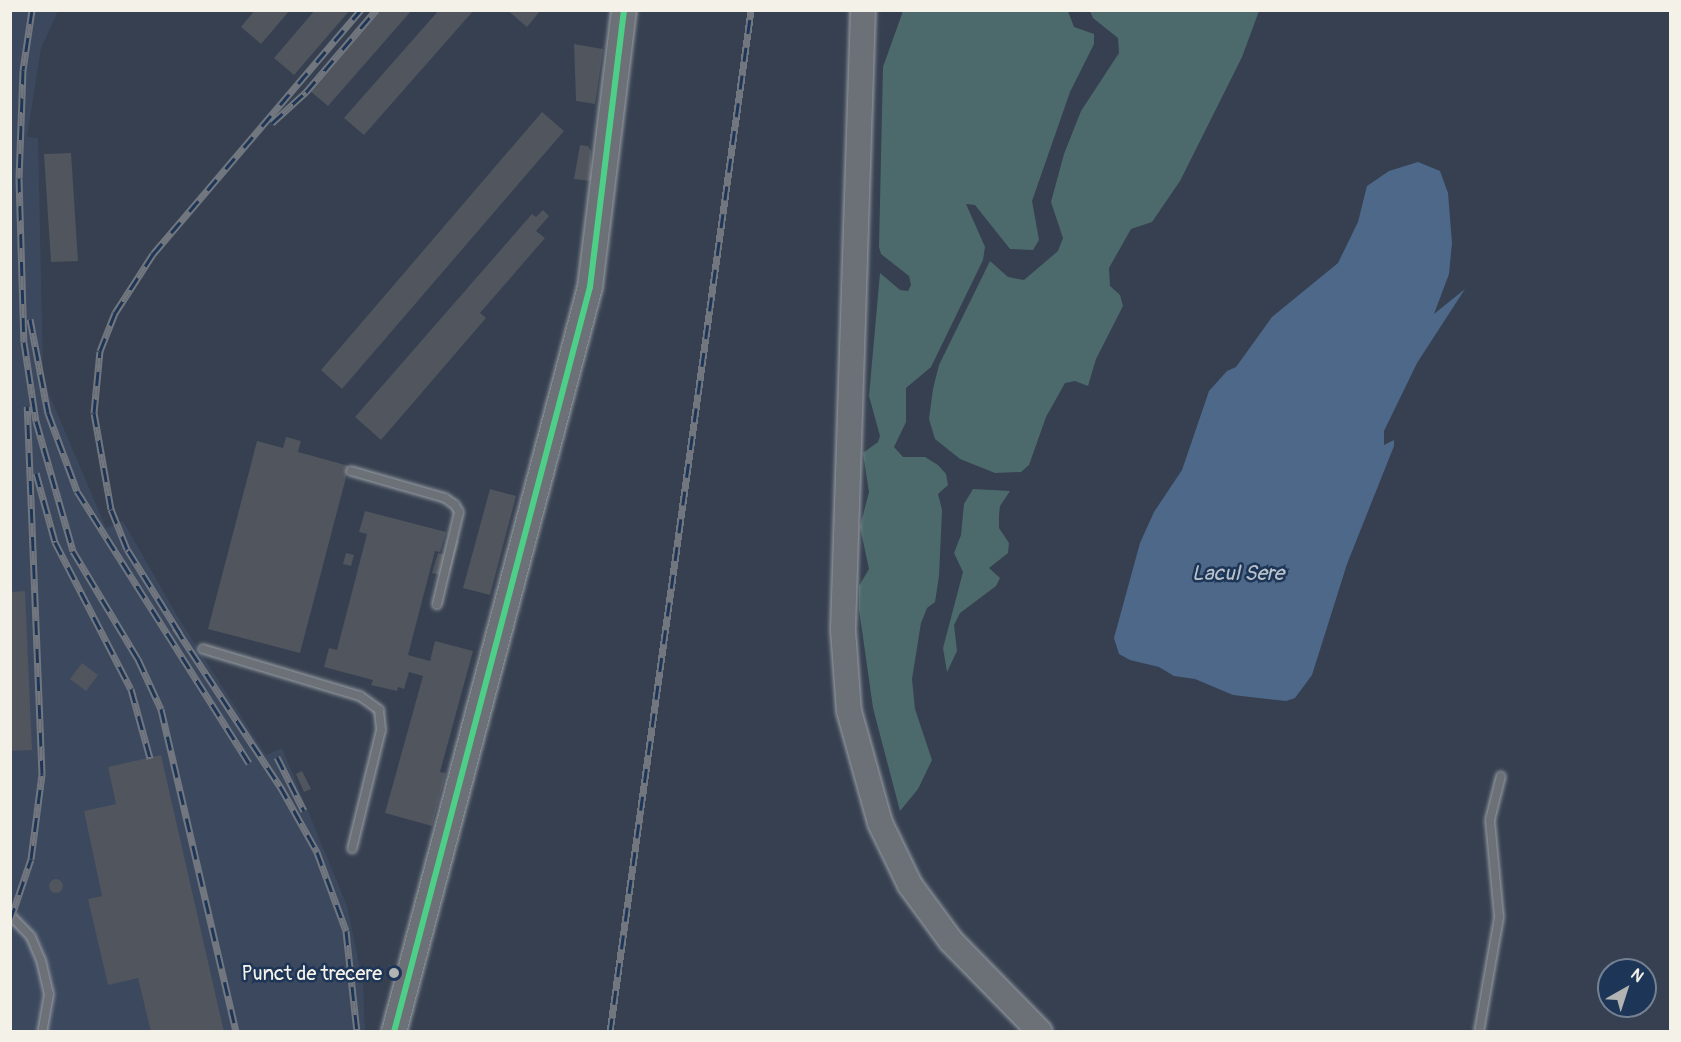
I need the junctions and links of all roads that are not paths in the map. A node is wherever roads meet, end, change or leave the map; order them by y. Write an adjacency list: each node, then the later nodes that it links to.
1 (624, 10): 10 (main road)
2 (863, 10): 11 (main road)
3 (351, 471): 4 (lane)
4 (437, 604)
5 (203, 649): 7 (lane)
6 (1501, 776): 12 (lane)
7 (352, 849)
8 (10, 915): 9 (lane)
9 (42, 1032)
10 (394, 1032)
11 (1040, 1032)
12 (1479, 1032)

